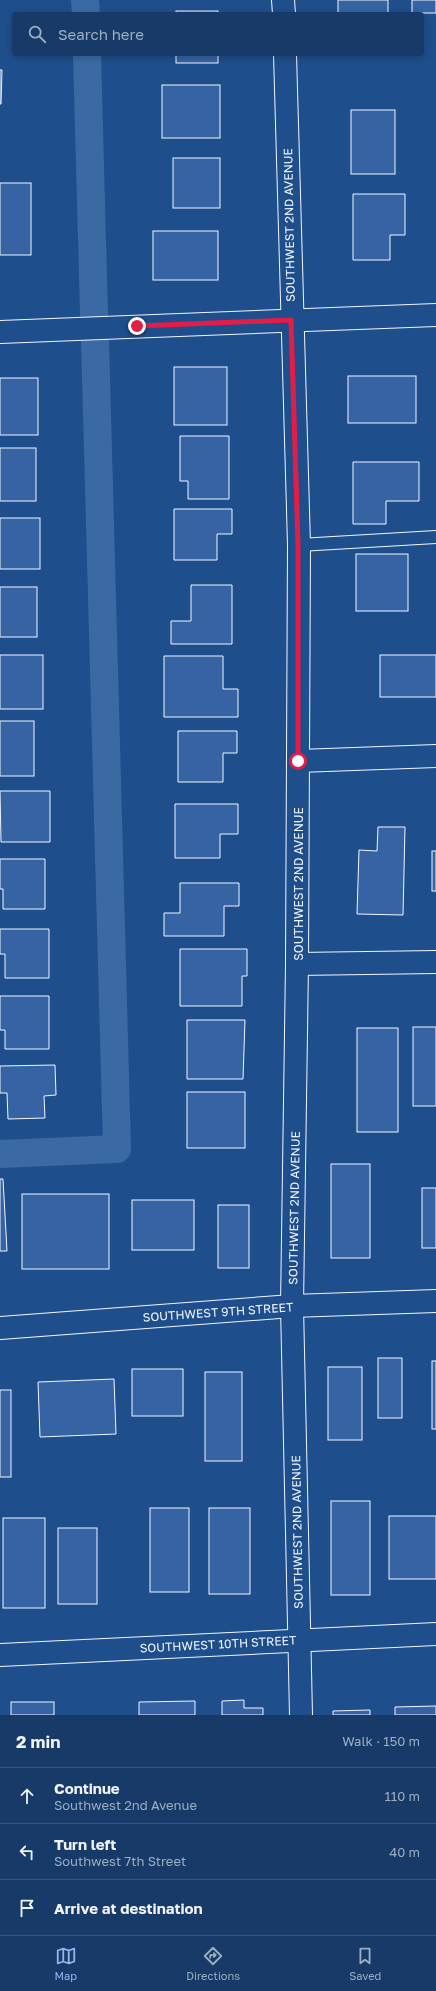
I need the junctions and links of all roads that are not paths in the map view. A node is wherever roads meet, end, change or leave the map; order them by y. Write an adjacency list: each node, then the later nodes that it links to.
1 (283, 0): 2 (street)
2 (284, 12)
3 (285, 56): 5 (street, SOUTHWEST 2ND AVENUE)
4 (436, 315): 5 (street)
5 (291, 320): 6 (street); 8 (street, SOUTHWEST 2ND AVENUE)
6 (0, 332)
7 (436, 537): 8 (lane)
8 (298, 544): 10 (street, SOUTHWEST 2ND AVENUE)
9 (436, 756): 10 (street)
10 (298, 761): 12 (street, SOUTHWEST 2ND AVENUE)
11 (436, 962): 12 (street)
12 (297, 964): 14 (street, SOUTHWEST 2ND AVENUE)
13 (436, 1301): 14 (street, SOUTHWEST 9TH STREET)
14 (292, 1306): 15 (street, SOUTHWEST 9TH STREET); 17 (street, SOUTHWEST 2ND AVENUE)
15 (0, 1328)
16 (436, 1634): 17 (street, SOUTHWEST 10TH STREET)
17 (299, 1640): 18 (street, SOUTHWEST 10TH STREET); 19 (street, SOUTHWEST 2ND AVENUE)
18 (0, 1655)
19 (300, 1715)

